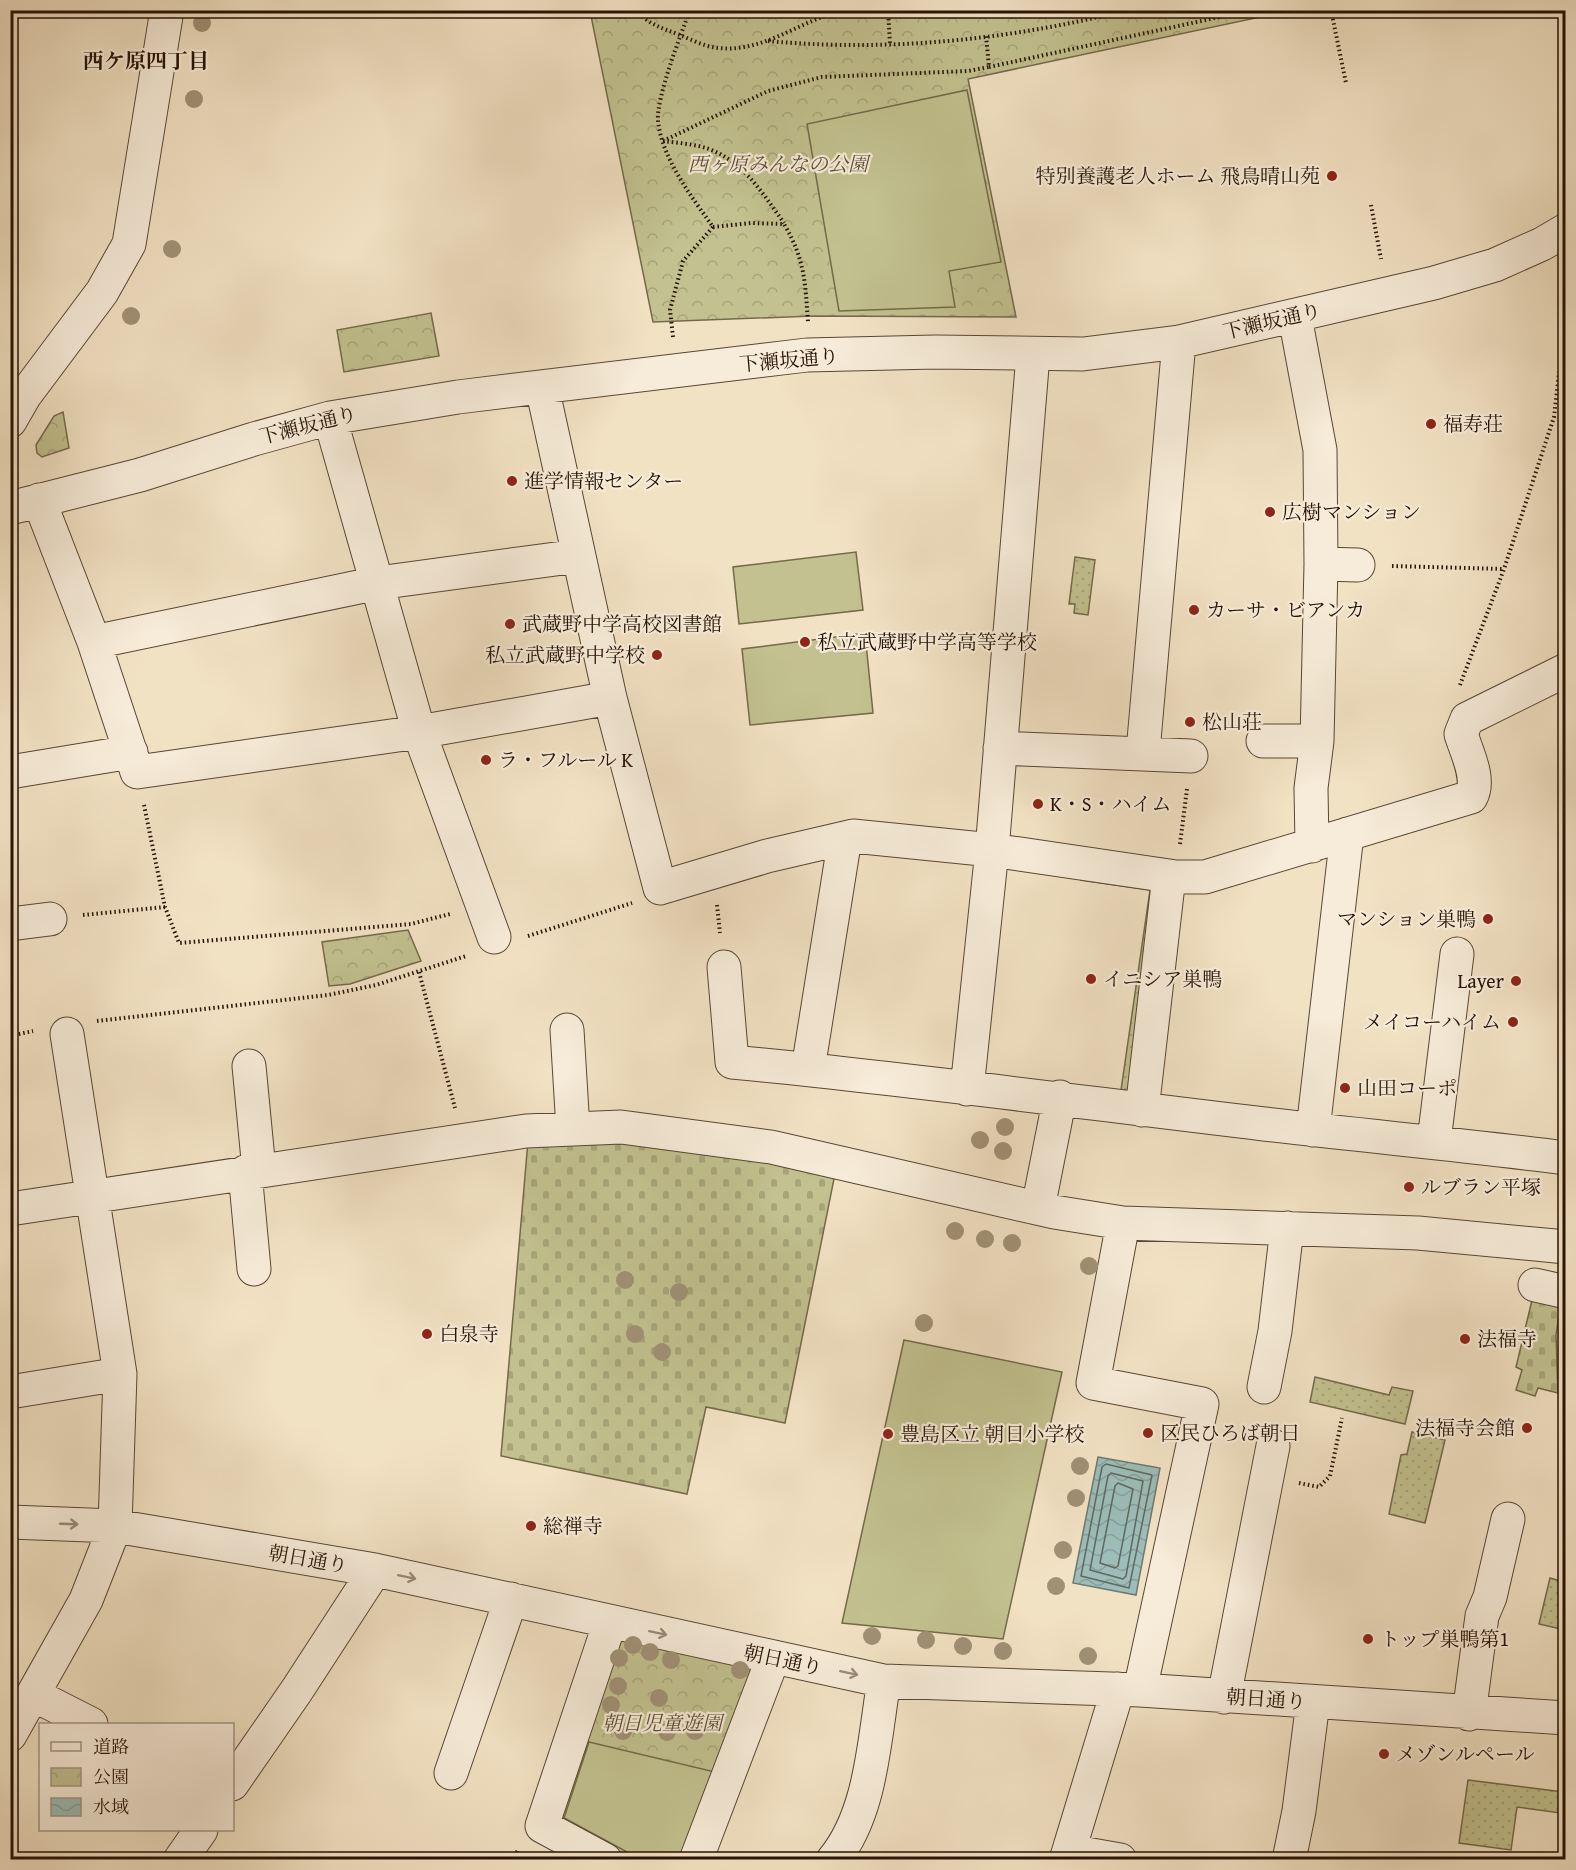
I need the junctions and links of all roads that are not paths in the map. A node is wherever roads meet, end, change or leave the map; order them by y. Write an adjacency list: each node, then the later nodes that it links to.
1 (167, 10): 8 (street)
2 (1566, 230): 3 (street, 下瀬坂通り)
3 (1295, 317): 4 (street, 下瀬坂通り); 11 (street)
4 (1179, 342): 5 (street, 下瀬坂通り); 18 (street)
5 (1033, 355): 6 (street, 下瀬坂通り); 21 (street)
6 (542, 387): 7 (street, 下瀬坂通り); 10 (street)
7 (330, 418): 9 (street, 下瀬坂通り); 13 (street)
8 (10, 421)
9 (25, 504): 14 (street)
10 (578, 556): 13 (street); 16 (street)
11 (1322, 564): 12 (street); 20 (street)
12 (1358, 565)
13 (378, 584): 14 (street); 17 (street)
14 (94, 642): 23 (street)
15 (1566, 670): 25 (street)
16 (610, 698): 17 (street); 26 (street)
17 (419, 732): 23 (street); 32 (street)
18 (1144, 741)
19 (1263, 741): 20 (street)
20 (1317, 741): 27 (street)
21 (1000, 748): 22 (street); 28 (street)
22 (1191, 756)
23 (134, 762): 24 (street)
24 (10, 772)
25 (1347, 834): 27 (street); 43 (street)
26 (845, 838): 28 (street); 38 (street)
27 (1312, 846): 29 (street)
28 (992, 850): 29 (street); 39 (street)
29 (1172, 877): 41 (street)
30 (50, 919): 31 (street)
31 (10, 924)
32 (494, 944)
33 (1457, 954): 44 (street)
34 (724, 967): 38 (street)
35 (79, 1028): 47 (street)
36 (567, 1030): 42 (street)
37 (249, 1066): 46 (street)
38 (807, 1069): 39 (street)
39 (967, 1089): 40 (street)
40 (1060, 1097): 41 (street); 48 (street)
41 (1142, 1110): 43 (street)
42 (573, 1129): 46 (street); 48 (street)
43 (1313, 1130): 44 (street)
44 (1434, 1141): 45 (street)
45 (1566, 1158)
46 (252, 1171): 47 (street); 53 (street)
47 (91, 1196): 49 (street); 54 (street)
48 (1038, 1208): 50 (street)
49 (10, 1209)
50 (1122, 1223): 51 (street); 66 (street)
51 (1287, 1228): 52 (street); 55 (street)
52 (1566, 1247)
53 (254, 1269)
54 (120, 1374): 56 (street); 60 (street)
55 (1264, 1388)
56 (10, 1392)
57 (1271, 1461): 68 (street)
58 (1509, 1519): 70 (street)
59 (10, 1522): 60 (street, 朝日通り, one-way to 60)
60 (116, 1526): 61 (street, 朝日通り); 67 (street)
61 (375, 1570): 62 (street, 朝日通り, one-way to 62); 75 (street)
62 (512, 1599): 63 (street, 朝日通り); 74 (street)
63 (610, 1622): 64 (street, 朝日通り, one-way to 64); 77 (street)
64 (773, 1658): 65 (street, 朝日通り, one-way to 65); 78 (street)
65 (884, 1681): 66 (street, 朝日通り); 79 (street)
66 (1129, 1690): 68 (street, 朝日通り); 76 (street)
67 (34, 1695): 72 (street); 73 (street)
68 (1224, 1697): 69 (street, 朝日通り)
69 (1313, 1702): 70 (street, 朝日通り); 81 (street)
70 (1469, 1714): 71 (street, 朝日通り)
71 (1566, 1718)
72 (87, 1723)
73 (10, 1735)
74 (451, 1773)
75 (234, 1781)
76 (1067, 1855): 80 (street)
77 (605, 1860)
78 (696, 1860)
79 (833, 1860)
80 (1120, 1860)
81 (1289, 1860)

